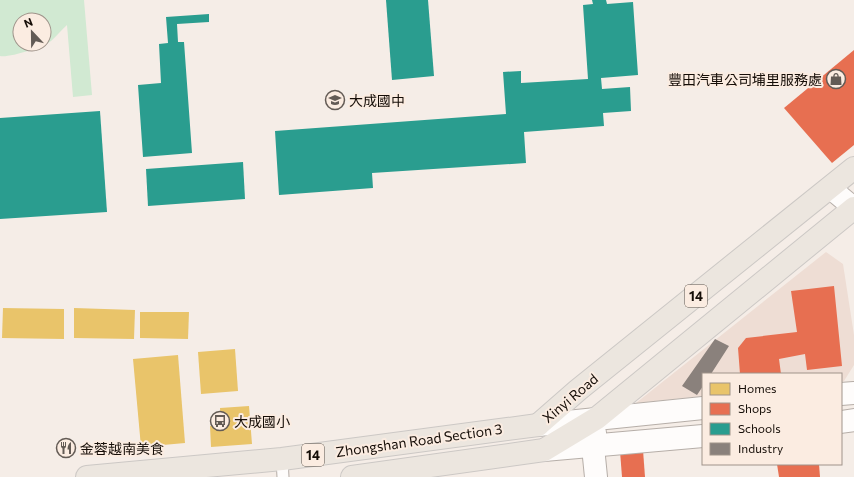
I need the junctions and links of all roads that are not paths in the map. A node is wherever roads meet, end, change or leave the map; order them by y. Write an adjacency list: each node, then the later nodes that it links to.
1 (854, 168): 2 (main road, Xinyi Road / 14)
2 (830, 188): 3 (street); 10 (main road, Xinyi Road / 14)
3 (854, 208): 7 (main road, Xinyi Road / 14)
4 (854, 393): 5 (street)
5 (842, 394)
6 (702, 408): 7 (street, Zhongshan Road Section 3)
7 (597, 418): 10 (street, Zhongshan Road Section 3); 12 (street); 13 (main road, Xinyi Road / 14)
8 (854, 420): 9 (street)
9 (842, 422)
10 (538, 425): 13 (main road, Xinyi Road); 14 (main road, Zhongshan Road Section 3 / 14)
11 (702, 436): 12 (street, Zhongshan Road Section 3)
12 (593, 446): 13 (street, Zhongshan Road Section 3); 17 (street)
13 (544, 450): 16 (main road, Zhongshan Road Section 3 / 14)
14 (283, 468): 15 (main road, Zhongshan Road Section 3 / 14)
15 (87, 477)
16 (352, 477)
17 (596, 477)

